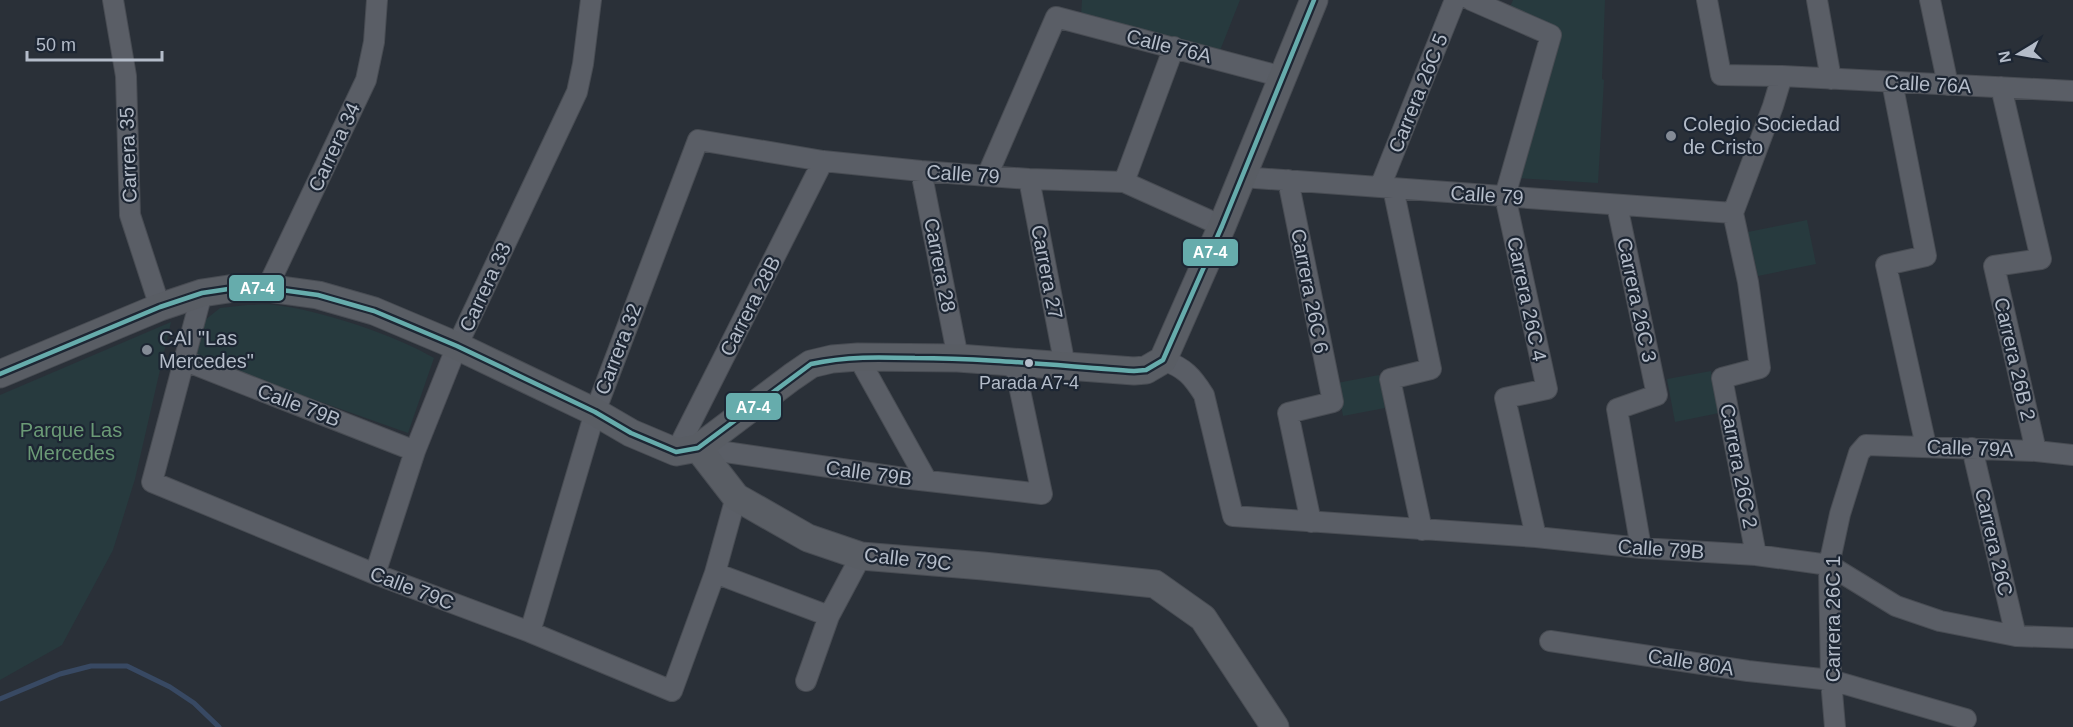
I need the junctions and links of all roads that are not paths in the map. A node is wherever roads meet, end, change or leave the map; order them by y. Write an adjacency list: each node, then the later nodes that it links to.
1 (113, 0): 34 (street, Carrera 35)
2 (377, 0): 32 (street, Carrera 34)
3 (591, 0): 35 (street, Carrera 33)
4 (1314, 0): 13 (street)
5 (1455, 0): 27 (street, Carrera 26C 5)
6 (1471, 0): 10 (street)
7 (1707, 0): 12 (street)
8 (1817, 0): 14 (street)
9 (1930, 0): 16 (street)
10 (1497, 6): 28 (street, Carrera 26C 4)
11 (1174, 47): 13 (street, Calle 76A); 22 (street, Calle 76A); 26 (street)
12 (1782, 76): 14 (street, Calle 76A); 30 (street)
13 (1283, 77): 23 (street)
14 (1831, 79): 15 (street, Calle 76A)
15 (1892, 82): 16 (street, Calle 76A); 45 (street)
16 (1947, 85): 17 (street, Calle 76A)
17 (2001, 87): 18 (street, Calle 76A); 49 (street, Carrera 26B 2)
18 (2073, 91)
19 (698, 140): 20 (street, Calle 79); 43 (street, Carrera 32)
20 (823, 160): 21 (street, Calle 79); 47 (street, Carrera 28B)
21 (921, 171): 22 (street, Calle 79); 37 (street, Carrera 28)
22 (987, 176): 24 (street, Calle 79)
23 (1242, 177): 25 (street, Calle 79); 31 (street)
24 (1029, 179): 26 (street, Calle 79); 41 (street, Carrera 27)
25 (1288, 180): 27 (street, Calle 79); 53 (street, Carrera 26C 6)
26 (1124, 182): 31 (street, Calle 79)
27 (1386, 187): 28 (street, Calle 79); 54 (street)
28 (1505, 196): 29 (street, Calle 79); 55 (street, Carrera 26C 4)
29 (1617, 205): 30 (street, Calle 79); 56 (street, Carrera 26C 3)
30 (1733, 213): 57 (street, Carrera 26C 2)
31 (1222, 226): 39 (street)
32 (267, 288): 33 (street); 35 (street)
33 (202, 293): 34 (street); 38 (street)
34 (160, 307): 42 (street)
35 (457, 346): 43 (street); 48 (street, Carrera 33)
36 (858, 357): 37 (street); 47 (street); 51 (street)
37 (958, 358): 40 (street)
38 (183, 360): 48 (street, Calle 79B); 61 (street, Calle 79C)
39 (1163, 360): 41 (street); 53 (street, Calle 79B)
40 (1014, 362): 41 (street); 51 (street, Calle 79B)
41 (1065, 366)
42 (0, 374)
43 (595, 412): 47 (street); 63 (street, Carrera 32)
44 (1866, 445): 45 (street, Calle 79A); 59 (street, Carrera 26C 1)
45 (1926, 446): 46 (street, Calle 79A)
46 (1972, 448): 49 (street, Calle 79A); 64 (street, Carrera 26C)
47 (687, 450): 51 (street, Calle 79B); 52 (street, Calle 79C)
48 (415, 451): 61 (street, Carrera 33)
49 (2036, 451): 50 (street, Calle 79A)
50 (2073, 455)
51 (927, 481)
52 (736, 497): 58 (street, Calle 79C); 60 (street)
53 (1311, 522): 54 (street, Calle 79B)
54 (1422, 530): 55 (street, Calle 79B)
55 (1536, 537): 56 (street, Calle 79B)
56 (1641, 548): 57 (street, Calle 79B)
57 (1756, 555): 59 (street, Calle 79B)
58 (861, 556): 62 (street); 70 (street, Calle 79C)
59 (1829, 564): 64 (street, Calle 79B); 67 (street, Carrera 26C 1)
60 (715, 573): 62 (street); 63 (street, Calle 79C)
61 (375, 574): 63 (street, Calle 79C)
62 (830, 616): 68 (street)
63 (530, 632)
64 (2016, 636): 65 (street, Calle 79B)
65 (2073, 638)
66 (1550, 641): 67 (street, Calle 80A)
67 (1832, 680): 69 (street, Calle 80A); 71 (street, Carrera 26C 1)
68 (806, 681)
69 (1966, 719)
70 (1275, 727)
71 (1835, 727)

